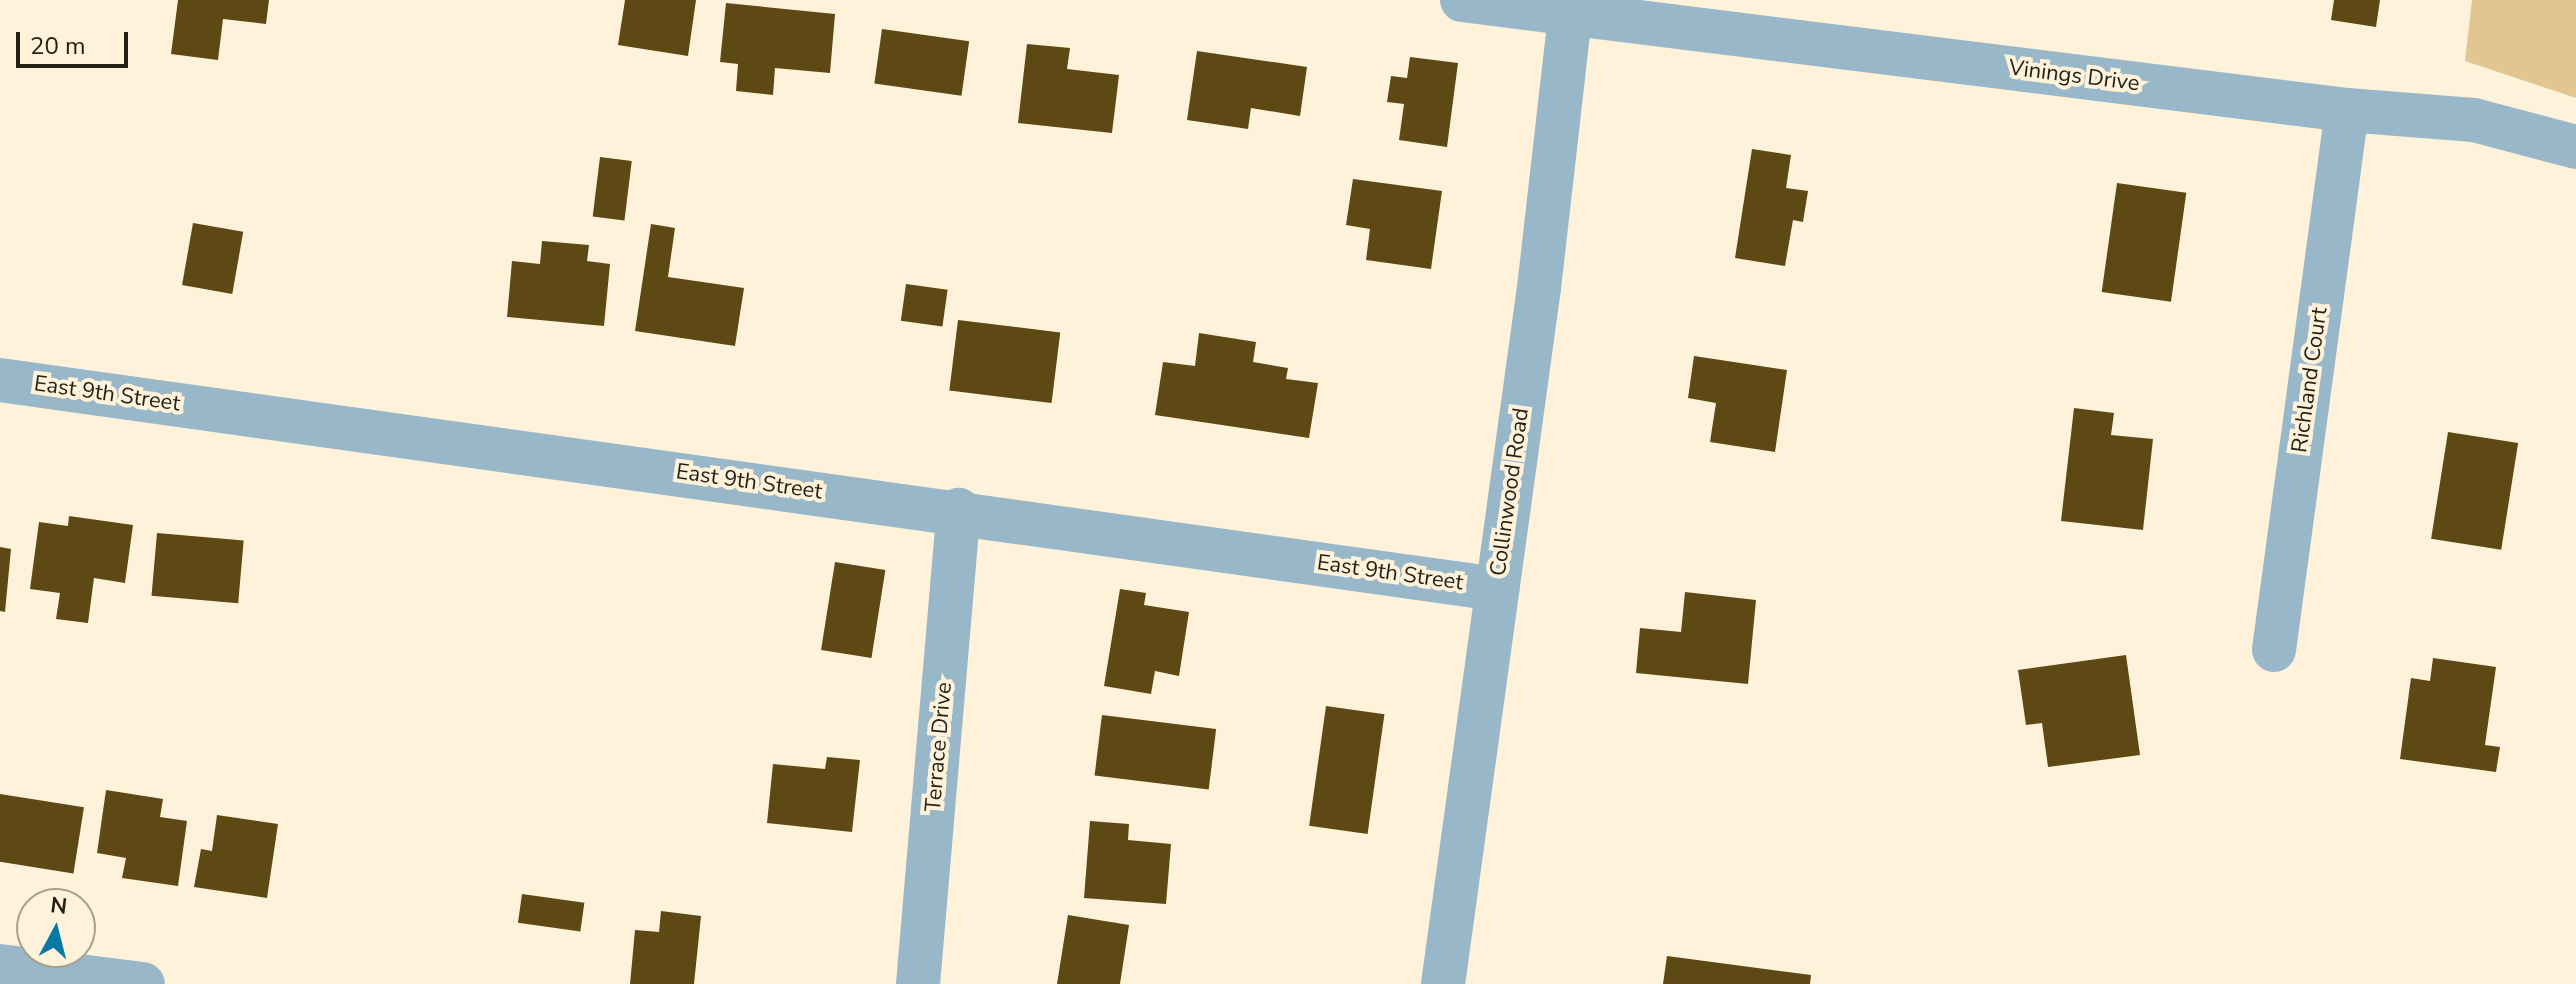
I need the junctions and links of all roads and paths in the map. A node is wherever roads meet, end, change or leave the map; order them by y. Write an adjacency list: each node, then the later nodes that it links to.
1 (1462, 0): 2 (street, Vinings Drive)
2 (1571, 6): 3 (street, Vinings Drive); 7 (street, Collinwood Road)
3 (2347, 110): 4 (street, Vinings Drive); 8 (street, Richland Court)
4 (2576, 147)
5 (0, 380): 6 (street, East 9th Street)
6 (959, 510): 7 (street, East 9th Street); 11 (street, Terrace Drive)
7 (1497, 589): 12 (street, Collinwood Road)
8 (2274, 650)
9 (0, 966): 10 (street)
10 (143, 984)
11 (918, 984)
12 (1443, 984)

